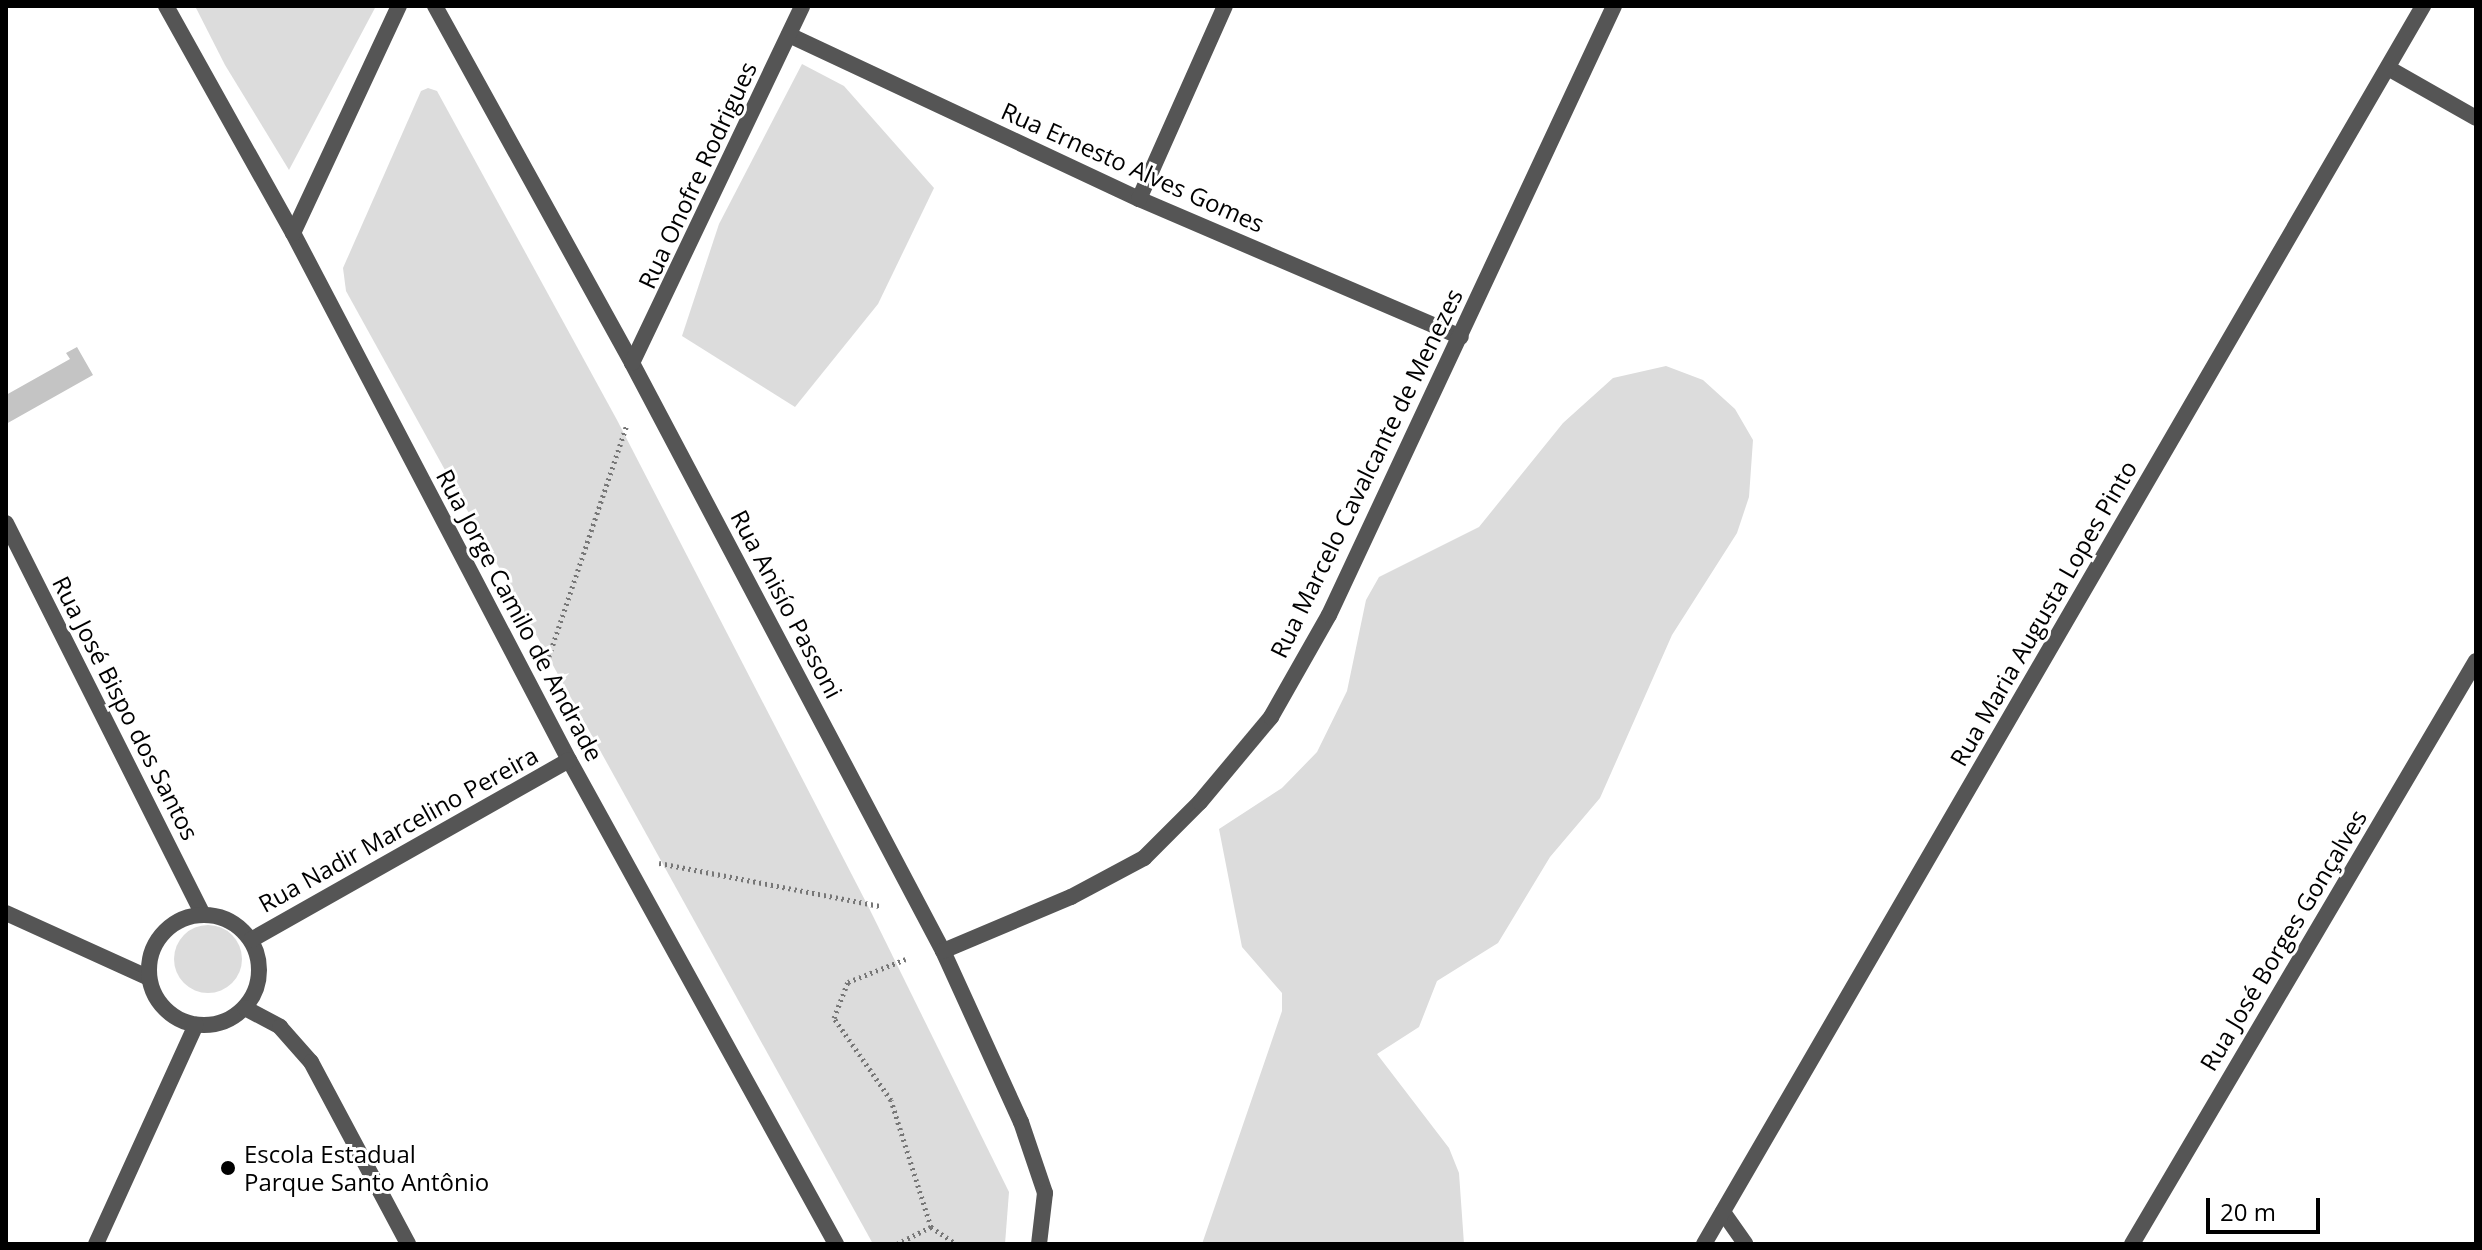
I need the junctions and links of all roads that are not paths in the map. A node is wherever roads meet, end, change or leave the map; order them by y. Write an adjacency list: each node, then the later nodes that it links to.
1 (166, 6): 12 (street, Rua Jorge Camilo de Andrade)
2 (399, 6): 12 (street)
3 (435, 6): 14 (street, Rua Anisío Passoni)
4 (802, 6): 8 (street, Rua Onofre Rodrigues)
5 (1225, 6): 11 (street)
6 (1614, 6): 13 (street, Rua Marcelo Cavalcante de Menezes)
7 (2423, 6): 9 (street, Rua Maria Augusta Lopes Pinto)
8 (789, 35): 11 (street, Rua Ernesto Alves Gomes); 14 (street, Rua Onofre Rodrigues)
9 (2388, 68): 10 (street); 25 (street, Rua Maria Augusta Lopes Pinto)
10 (2476, 118)
11 (1139, 199): 13 (street, Rua Ernesto Alves Gomes)
12 (293, 233): 17 (street, Rua Jorge Camilo de Andrade)
13 (1461, 337): 21 (street, Rua Marcelo Cavalcante de Menezes)
14 (632, 363): 21 (street, Rua Anisío Passoni)
15 (6, 523): 19 (street, Rua José Bispo dos Santos)
16 (2476, 661): 32 (street, Rua José Borges Gonçalves)
17 (569, 760): 20 (street, Rua Nadir Marcelino Pereira); 28 (street, Rua Jorge Camilo de Andrade)
18 (6, 913): 22 (street)
19 (203, 914): 20 (street); 22 (street)
20 (251, 940): 23 (street)
21 (943, 951): 29 (street, Rua Anisío Passoni)
22 (149, 978): 24 (street)
23 (245, 1008): 24 (street); 27 (street)
24 (196, 1025): 26 (street)
25 (1723, 1212): 30 (street, Rua Maria Augusta Lopes Pinto); 31 (street)
26 (96, 1244)
27 (408, 1244)
28 (836, 1244)
29 (1039, 1244)
30 (1704, 1244)
31 (1745, 1244)
32 (2132, 1244)

